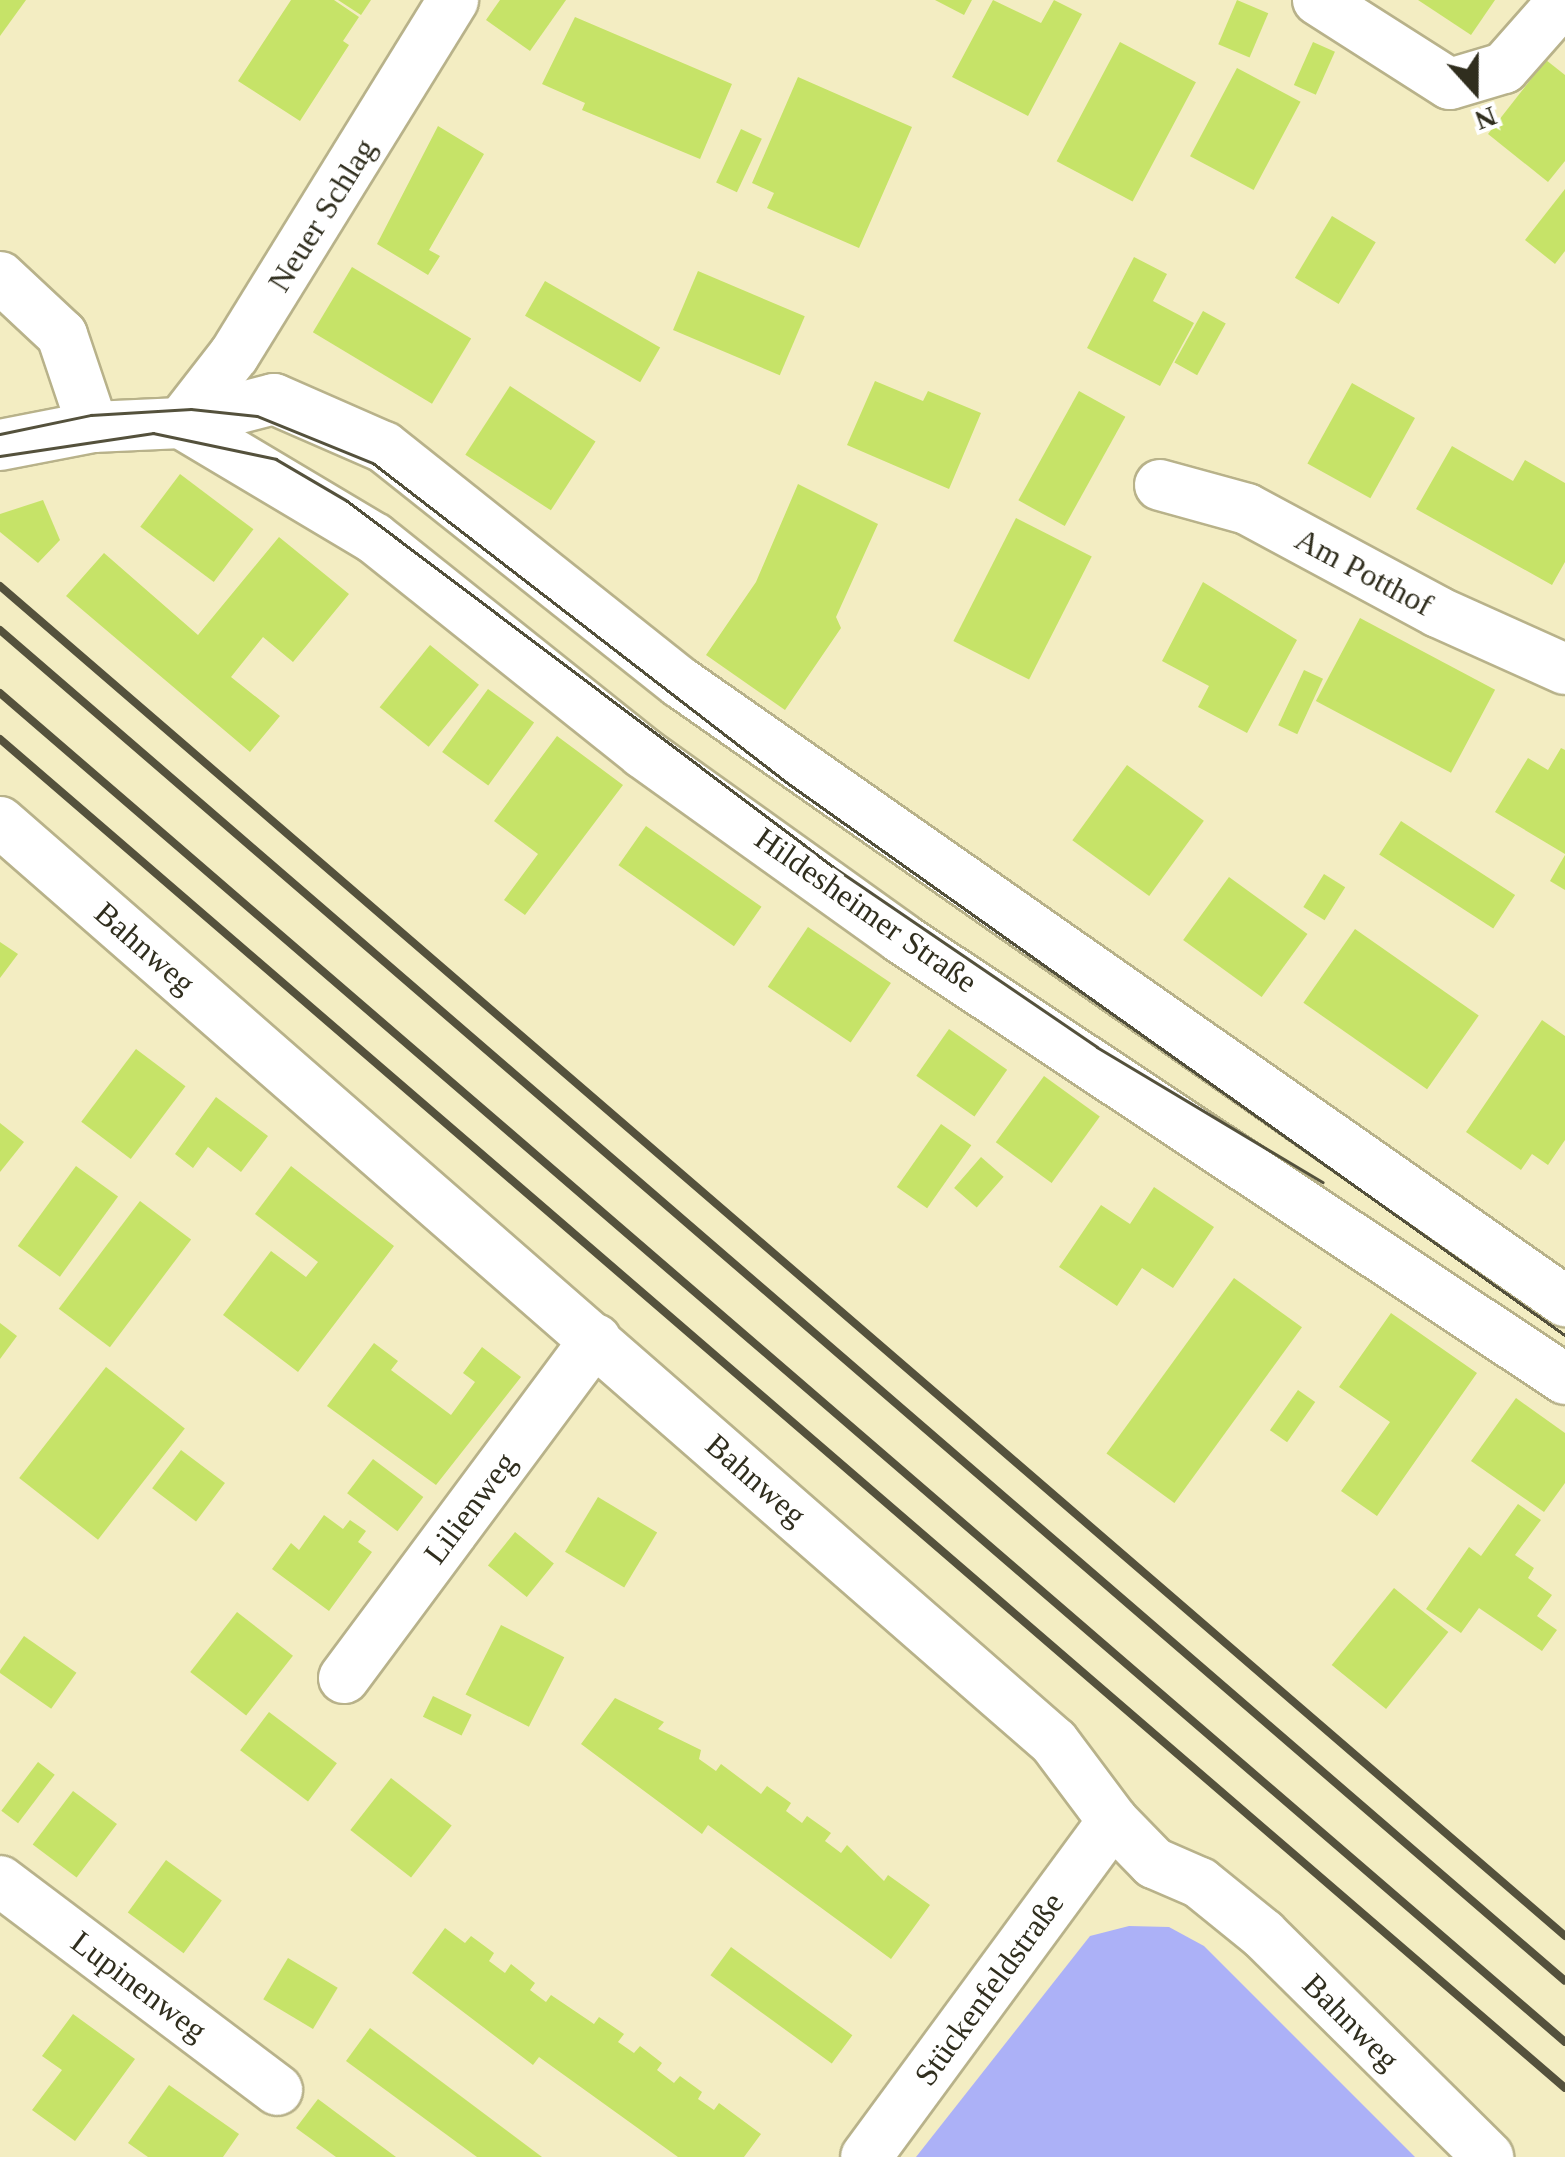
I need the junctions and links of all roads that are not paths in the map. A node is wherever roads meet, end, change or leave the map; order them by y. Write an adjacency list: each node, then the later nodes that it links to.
1 (454, 0): 5 (street, Neuer Schlag)
2 (1318, 0): 3 (street)
3 (1564, 0)
4 (0, 277): 6 (street)
5 (180, 423): 6 (street); 11 (street); 13 (street, Hildesheimer Straße)
6 (93, 427): 7 (street)
7 (0, 446)
8 (1160, 485): 9 (street, Am Potthof)
9 (1565, 668)
10 (0, 822): 12 (street, Bahnweg)
11 (1565, 1301)
12 (596, 1339): 14 (street, Lilienweg); 15 (street, Bahnweg)
13 (1565, 1380)
14 (344, 1678)
15 (1113, 1821): 18 (street, Stückenfeldstraße); 19 (street, Bahnweg)
16 (0, 1881): 17 (street, Lupinenweg)
17 (277, 2090)
18 (866, 2157)
19 (1488, 2157)

